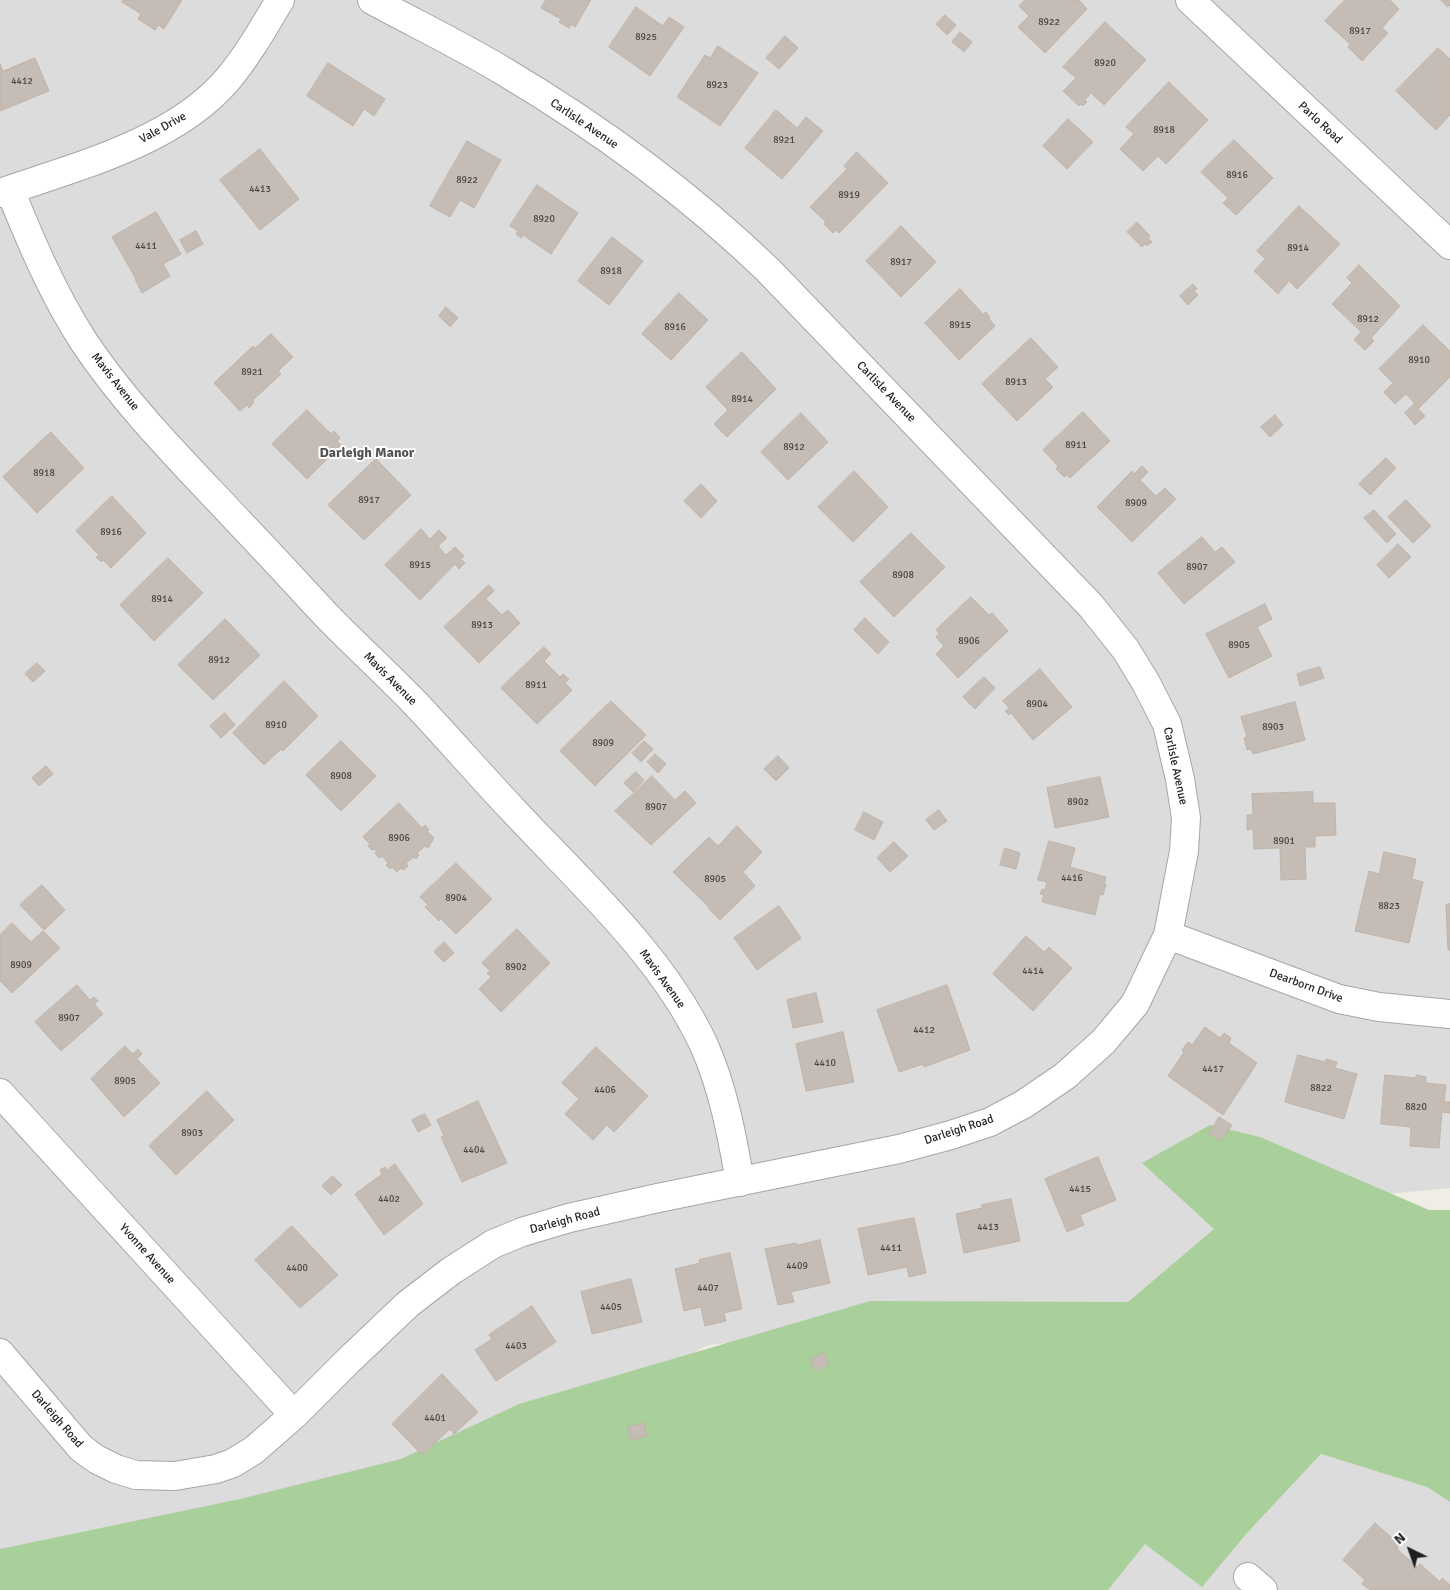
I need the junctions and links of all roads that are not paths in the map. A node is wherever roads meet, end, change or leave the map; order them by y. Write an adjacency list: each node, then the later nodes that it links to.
1 (280, 0): 4 (street, Vale Drive)
2 (372, 0): 6 (street, Carlisle Avenue)
3 (1190, 0): 5 (street, Parlo Road)
4 (5, 191): 9 (street, Mavis Avenue)
5 (1450, 245)
6 (1168, 935): 7 (street, Dearborn Drive); 9 (street, Darleigh Road)
7 (1450, 1014)
8 (0, 1093): 11 (street, Yvonne Avenue)
9 (740, 1182): 11 (street, Darleigh Road)
10 (0, 1353): 11 (street, Darleigh Road)
11 (294, 1415)

